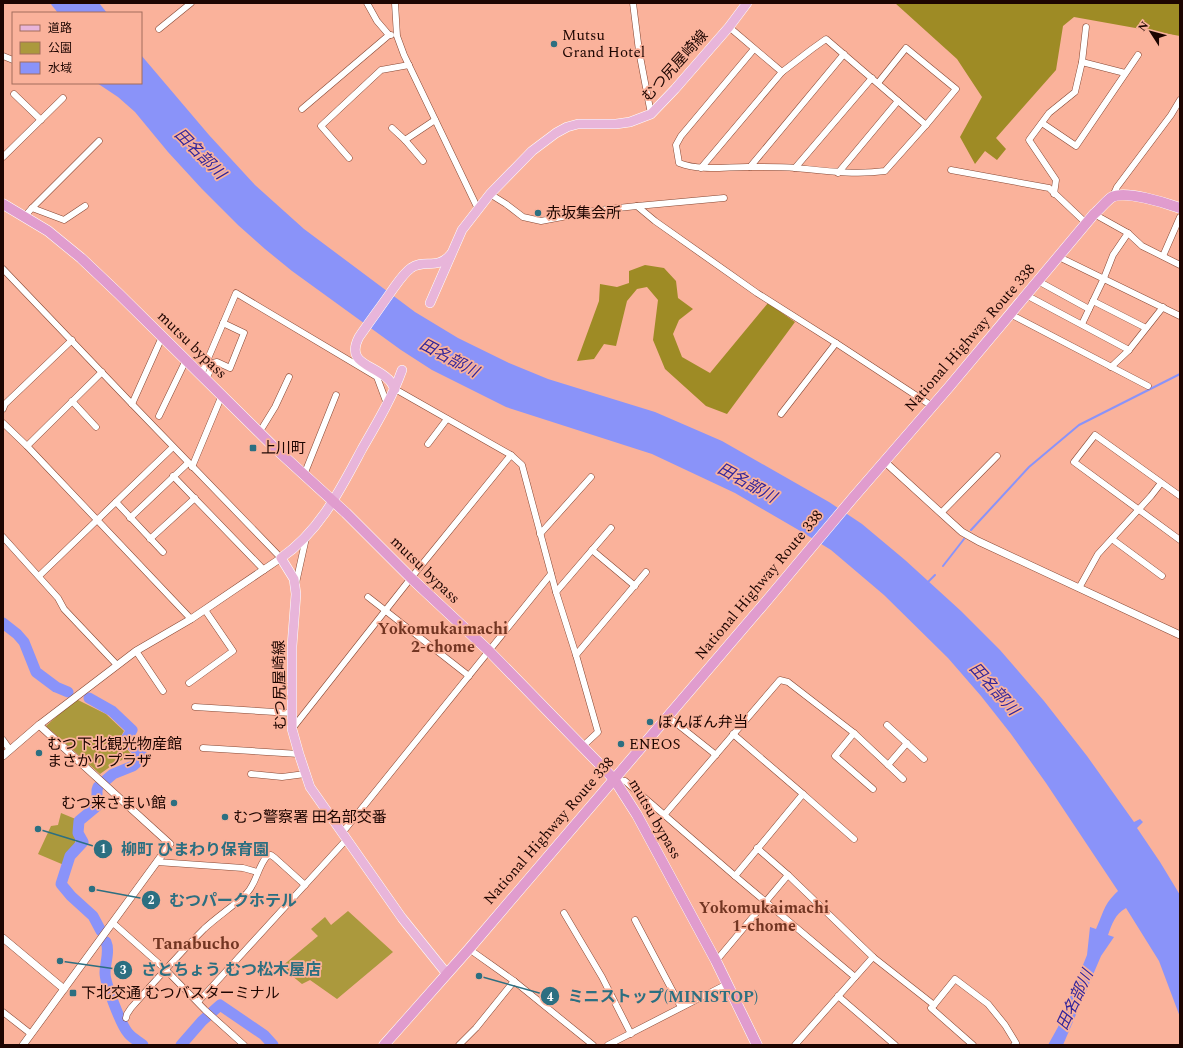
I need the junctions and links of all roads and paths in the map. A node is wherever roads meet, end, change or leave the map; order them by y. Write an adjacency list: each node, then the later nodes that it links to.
1 (191, 3): 8 (street)
2 (367, 3): 9 (street)
3 (395, 3): 10 (street)
4 (633, 3): 25 (street)
5 (747, 3): 6 (main road, むつ尻屋崎線)
6 (729, 27): 11 (street); 25 (main road, むつ尻屋崎線)
7 (1086, 27): 14 (street)
8 (159, 30)
9 (389, 35): 10 (street); 24 (street)
10 (397, 36): 15 (street)
11 (754, 49): 16 (street); 37 (street)
12 (844, 54): 16 (street); 18 (street); 36 (street)
13 (1138, 55): 17 (street)
14 (1082, 62): 17 (street); 28 (street)
15 (409, 65): 27 (street); 34 (street)
16 (782, 72): 37 (street)
17 (1125, 73): 28 (street)
18 (872, 78): 19 (street); 38 (street)
19 (878, 83): 23 (street); 29 (street)
20 (14, 94): 26 (street)
21 (63, 98): 26 (street)
22 (1180, 100): 43 (street)
23 (898, 101): 29 (street); 40 (street)
24 (302, 109)
25 (651, 114): 41 (main road, むつ尻屋崎線)
26 (41, 120): 33 (street)
27 (436, 120): 31 (street); 50 (street)
28 (1042, 123): 42 (street)
29 (926, 125): 40 (street)
30 (392, 128): 31 (street)
31 (405, 140): 35 (street)
32 (100, 141): 48 (street)
33 (3, 157)
34 (349, 158)
35 (423, 161)
36 (750, 167): 37 (street); 38 (street)
37 (701, 168)
38 (795, 168): 40 (street)
39 (952, 170): 42 (street)
40 (838, 173)
41 (490, 194): 47 (street); 50 (main road, むつ尻屋崎線)
42 (1054, 194): 54 (street)
43 (1113, 196): 49 (highway); 51 (highway, National Highway Route 338)
44 (724, 198): 47 (street)
45 (3, 204): 52 (highway, mutsu bypass)
46 (85, 206): 48 (street)
47 (637, 206): 75 (street)
48 (32, 208): 52 (street)
49 (1180, 208)
50 (478, 209): 56 (main road, むつ尻屋崎線)
51 (1094, 214): 54 (highway, National Highway Route 338); 55 (street)
52 (25, 216): 73 (highway, mutsu bypass)
53 (1180, 217): 57 (street)
54 (1087, 224): 58 (highway, National Highway Route 338)
55 (1128, 232): 57 (street); 61 (street)
56 (452, 253): 65 (main road, むつ尻屋崎線); 84 (main road)
57 (1163, 256): 59 (street)
58 (1059, 257): 61 (street); 62 (highway, National Highway Route 338)
59 (1180, 265)
60 (3, 268): 74 (street)
61 (1104, 278): 64 (street); 66 (street)
62 (1038, 281): 63 (highway, National Highway Route 338); 67 (street)
63 (1026, 295): 68 (highway, National Highway Route 338); 71 (street)
64 (1093, 301): 67 (street); 72 (street)
65 (430, 303)
66 (1162, 307): 69 (street); 72 (street)
67 (1089, 309): 71 (street)
68 (1010, 314): 78 (street); 90 (highway, National Highway Route 338)
69 (1180, 316)
70 (223, 323): 81 (street); 81 (street); 89 (street)
71 (1082, 324): 76 (street)
72 (1146, 328): 76 (street)
73 (162, 337): 77 (highway, mutsu bypass); 88 (street)
74 (72, 340): 80 (street); 91 (street)
75 (836, 343): 90 (street); 92 (street)
76 (1129, 350): 78 (street)
77 (186, 360): 81 (highway, mutsu bypass); 93 (street)
78 (1111, 367): 83 (street)
79 (402, 370): 84 (main road)
80 (102, 372): 87 (street); 88 (street)
81 (204, 377): 85 (highway, mutsu bypass)
82 (289, 377): 97 (street)
83 (1148, 386)
84 (395, 389): 89 (main road); 94 (street)
85 (222, 395): 97 (highway, mutsu bypass); 104 (street)
86 (336, 395): 106 (street)
87 (72, 401): 96 (street); 99 (street)
88 (132, 404): 100 (street)
89 (388, 404): 112 (main road)
90 (932, 406): 103 (highway, National Highway Route 338)
91 (3, 409)
92 (781, 414)
93 (159, 416)
94 (447, 419): 98 (street); 101 (street)
95 (3, 423): 99 (street)
96 (96, 427)
97 (259, 432): 106 (highway, mutsu bypass)
98 (428, 444)
99 (27, 446): 116 (street)
100 (173, 447): 104 (street); 111 (street)
101 (511, 455): 118 (street); 132 (street)
102 (998, 456): 114 (street)
103 (884, 461): 114 (street); 151 (highway, National Highway Route 338)
104 (190, 465): 105 (street); 126 (street)
105 (173, 476): 110 (street); 115 (street)
106 (304, 476): 112 (highway, mutsu bypass)
107 (591, 477): 118 (street)
108 (1161, 482): 109 (street); 113 (street); 113 (street)
109 (1180, 496)
110 (195, 498): 121 (street); 127 (street)
111 (116, 502): 115 (street); 116 (street)
112 (333, 502): 120 (main road); 132 (highway, mutsu bypass)
113 (1138, 510): 122 (street); 123 (street)
114 (941, 513): 135 (street)
115 (130, 518): 121 (street)
116 (97, 520): 130 (street); 140 (street)
117 (611, 528): 124 (street)
118 (540, 534): 129 (street)
119 (3, 538): 130 (street)
120 (306, 538): 126 (main road); 133 (street)
121 (150, 539): 125 (street)
122 (1112, 539): 131 (street); 135 (street)
123 (1180, 540)
124 (592, 550): 134 (street); 136 (street)
125 (164, 552)
126 (281, 558): 127 (street); 133 (main road, むつ尻屋崎線)
127 (264, 570): 138 (street)
128 (646, 572): 134 (street)
129 (551, 574): 136 (street); 143 (street)
130 (39, 576): 145 (street)
131 (1162, 576)
132 (411, 578): 139 (street); 143 (highway, mutsu bypass)
133 (295, 585): 150 (main road, むつ尻屋崎線)
134 (635, 586): 144 (street)
135 (1079, 588): 141 (street)
136 (556, 592): 144 (street)
137 (368, 597): 139 (street)
138 (205, 610): 140 (street); 147 (street)
139 (386, 610): 146 (street); 154 (street)
140 (191, 619): 142 (street)
141 (1180, 635)
142 (136, 651): 145 (street); 148 (street)
143 (489, 651): 146 (street); 159 (highway, mutsu bypass)
144 (576, 655): 159 (street)
145 (117, 665): 152 (street)
146 (469, 676): 174 (street)
147 (189, 683)
148 (163, 691)
149 (195, 707): 150 (street)
150 (292, 713): 154 (main road, むつ尻屋崎線)
151 (667, 716): 163 (street); 169 (highway, National Highway Route 338)
152 (39, 725): 161 (street); 177 (street)
153 (887, 725): 158 (street)
154 (292, 729): 162 (main road, むつ尻屋崎線)
155 (854, 733): 156 (street); 166 (street); 171 (street)
156 (733, 734): 163 (street); 172 (street)
157 (3, 740): 161 (street)
158 (907, 743): 165 (street); 166 (street)
159 (583, 746): 169 (highway, mutsu bypass)
160 (203, 748): 162 (street)
161 (10, 750): 164 (street)
162 (299, 754): 168 (main road, むつ尻屋崎線)
163 (716, 755): 173 (street)
164 (3, 756)
165 (924, 759)
166 (888, 765): 170 (street)
167 (251, 774): 168 (street)
168 (305, 774): 174 (main road, むつ尻屋崎線)
169 (614, 779): 173 (street); 187 (highway, National Highway Route 338); 189 (highway, mutsu bypass)
170 (903, 779)
171 (873, 789)
172 (803, 794): 175 (street); 176 (street)
173 (665, 814): 180 (street)
174 (344, 837): 181 (street); 191 (main road, むつ尻屋崎線)
175 (854, 839)
176 (757, 848): 179 (street); 180 (street)
177 (157, 862): 178 (street); 185 (street)
178 (257, 872): 181 (street); 190 (street)
179 (788, 875): 182 (street); 188 (street)
180 (735, 876): 182 (street)
181 (305, 885): 197 (street)
182 (766, 902): 189 (street); 192 (street)
183 (564, 913): 203 (street)
184 (635, 920): 199 (street)
185 (113, 923): 190 (street); 195 (street)
186 (3, 938): 195 (street)
187 (469, 949): 191 (highway, National Highway Route 338); 193 (street)
188 (873, 957): 192 (street); 198 (street)
189 (716, 961): 194 (highway, mutsu bypass)
190 (165, 969): 197 (street); 201 (street)
191 (447, 974): 206 (highway, National Highway Route 338)
192 (855, 977): 196 (street)
193 (514, 981): 207 (street); 208 (street)
194 (727, 984): 199 (street); 210 (highway, mutsu bypass)
195 (64, 989): 202 (street)
196 (838, 996): 211 (street); 212 (street)
197 (198, 1002): 205 (street)
198 (934, 1005): 213 (street); 214 (street)
199 (681, 1007): 203 (street)
200 (3, 1012): 202 (street)
201 (126, 1018)
202 (31, 1034): 204 (street)
203 (631, 1034): 209 (street)
204 (23, 1045)
205 (244, 1045)
206 (384, 1045)
207 (459, 1045)
208 (593, 1045)
209 (608, 1045)
210 (757, 1045)
211 (795, 1045)
212 (895, 1045)
213 (973, 1045)
214 (1014, 1045)

